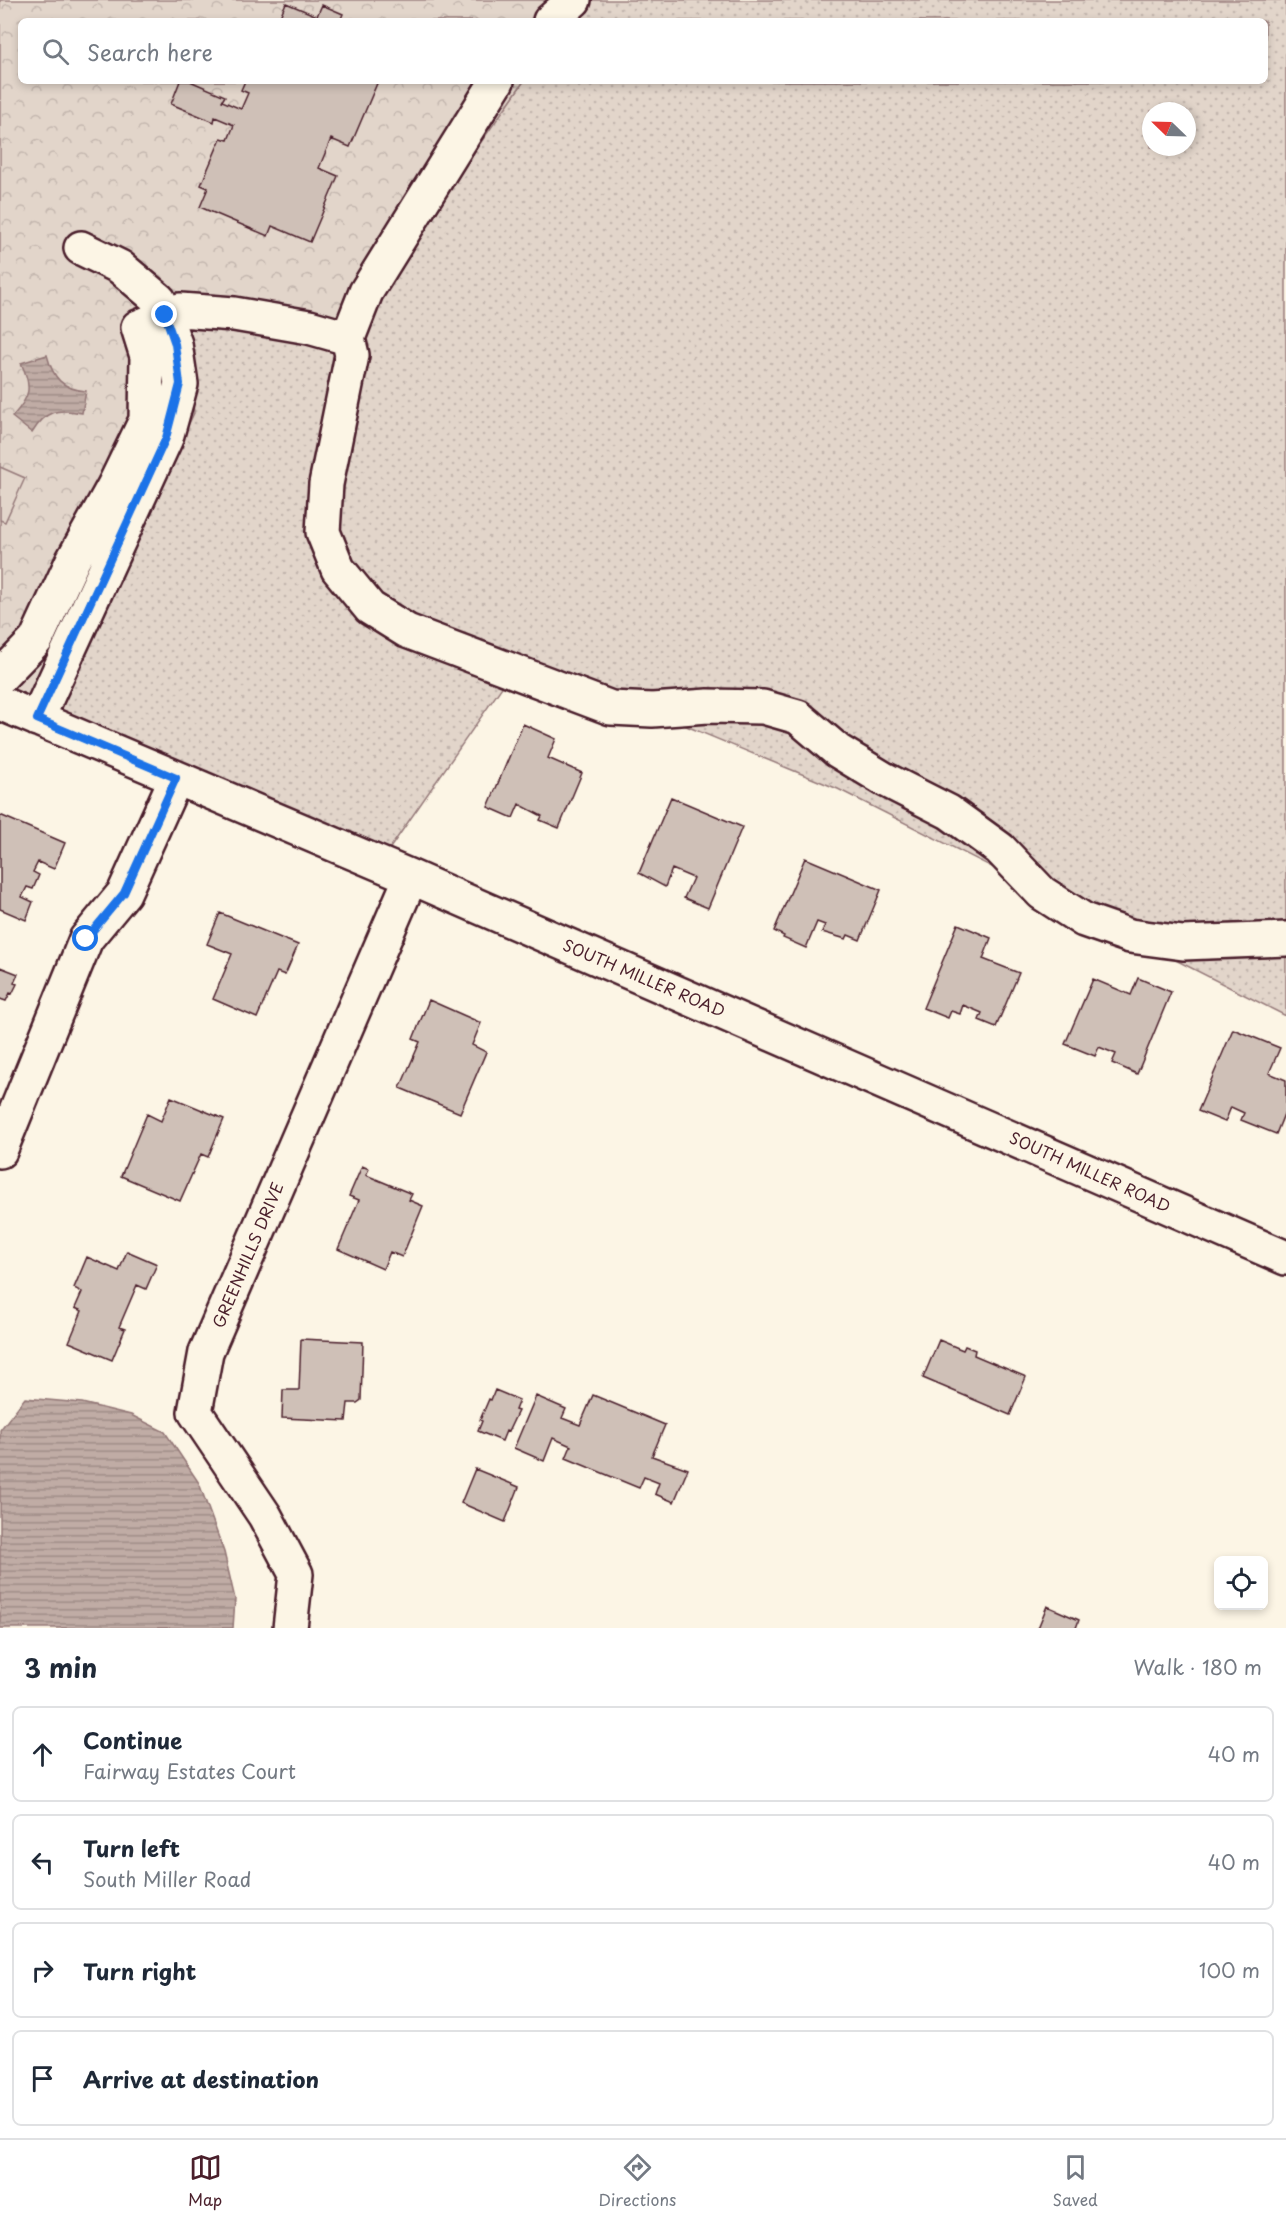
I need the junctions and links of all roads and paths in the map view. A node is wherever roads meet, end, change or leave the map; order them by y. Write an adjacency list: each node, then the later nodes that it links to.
1 (574, 0): 2 (street)
2 (553, 18)
3 (495, 84): 6 (street)
4 (81, 248): 5 (street)
5 (165, 315): 6 (street); 7 (street); 9 (street)
6 (348, 338): 12 (street)
7 (0, 677)
8 (0, 703): 9 (street, SOUTH MILLER ROAD)
9 (37, 719): 10 (street, SOUTH MILLER ROAD)
10 (176, 778): 11 (street, SOUTH MILLER ROAD); 13 (street)
11 (411, 877): 14 (street, SOUTH MILLER ROAD); 15 (street, GREENHILLS DRIVE)
12 (1286, 939)
13 (0, 1151)
14 (1286, 1258)
15 (290, 1628)

